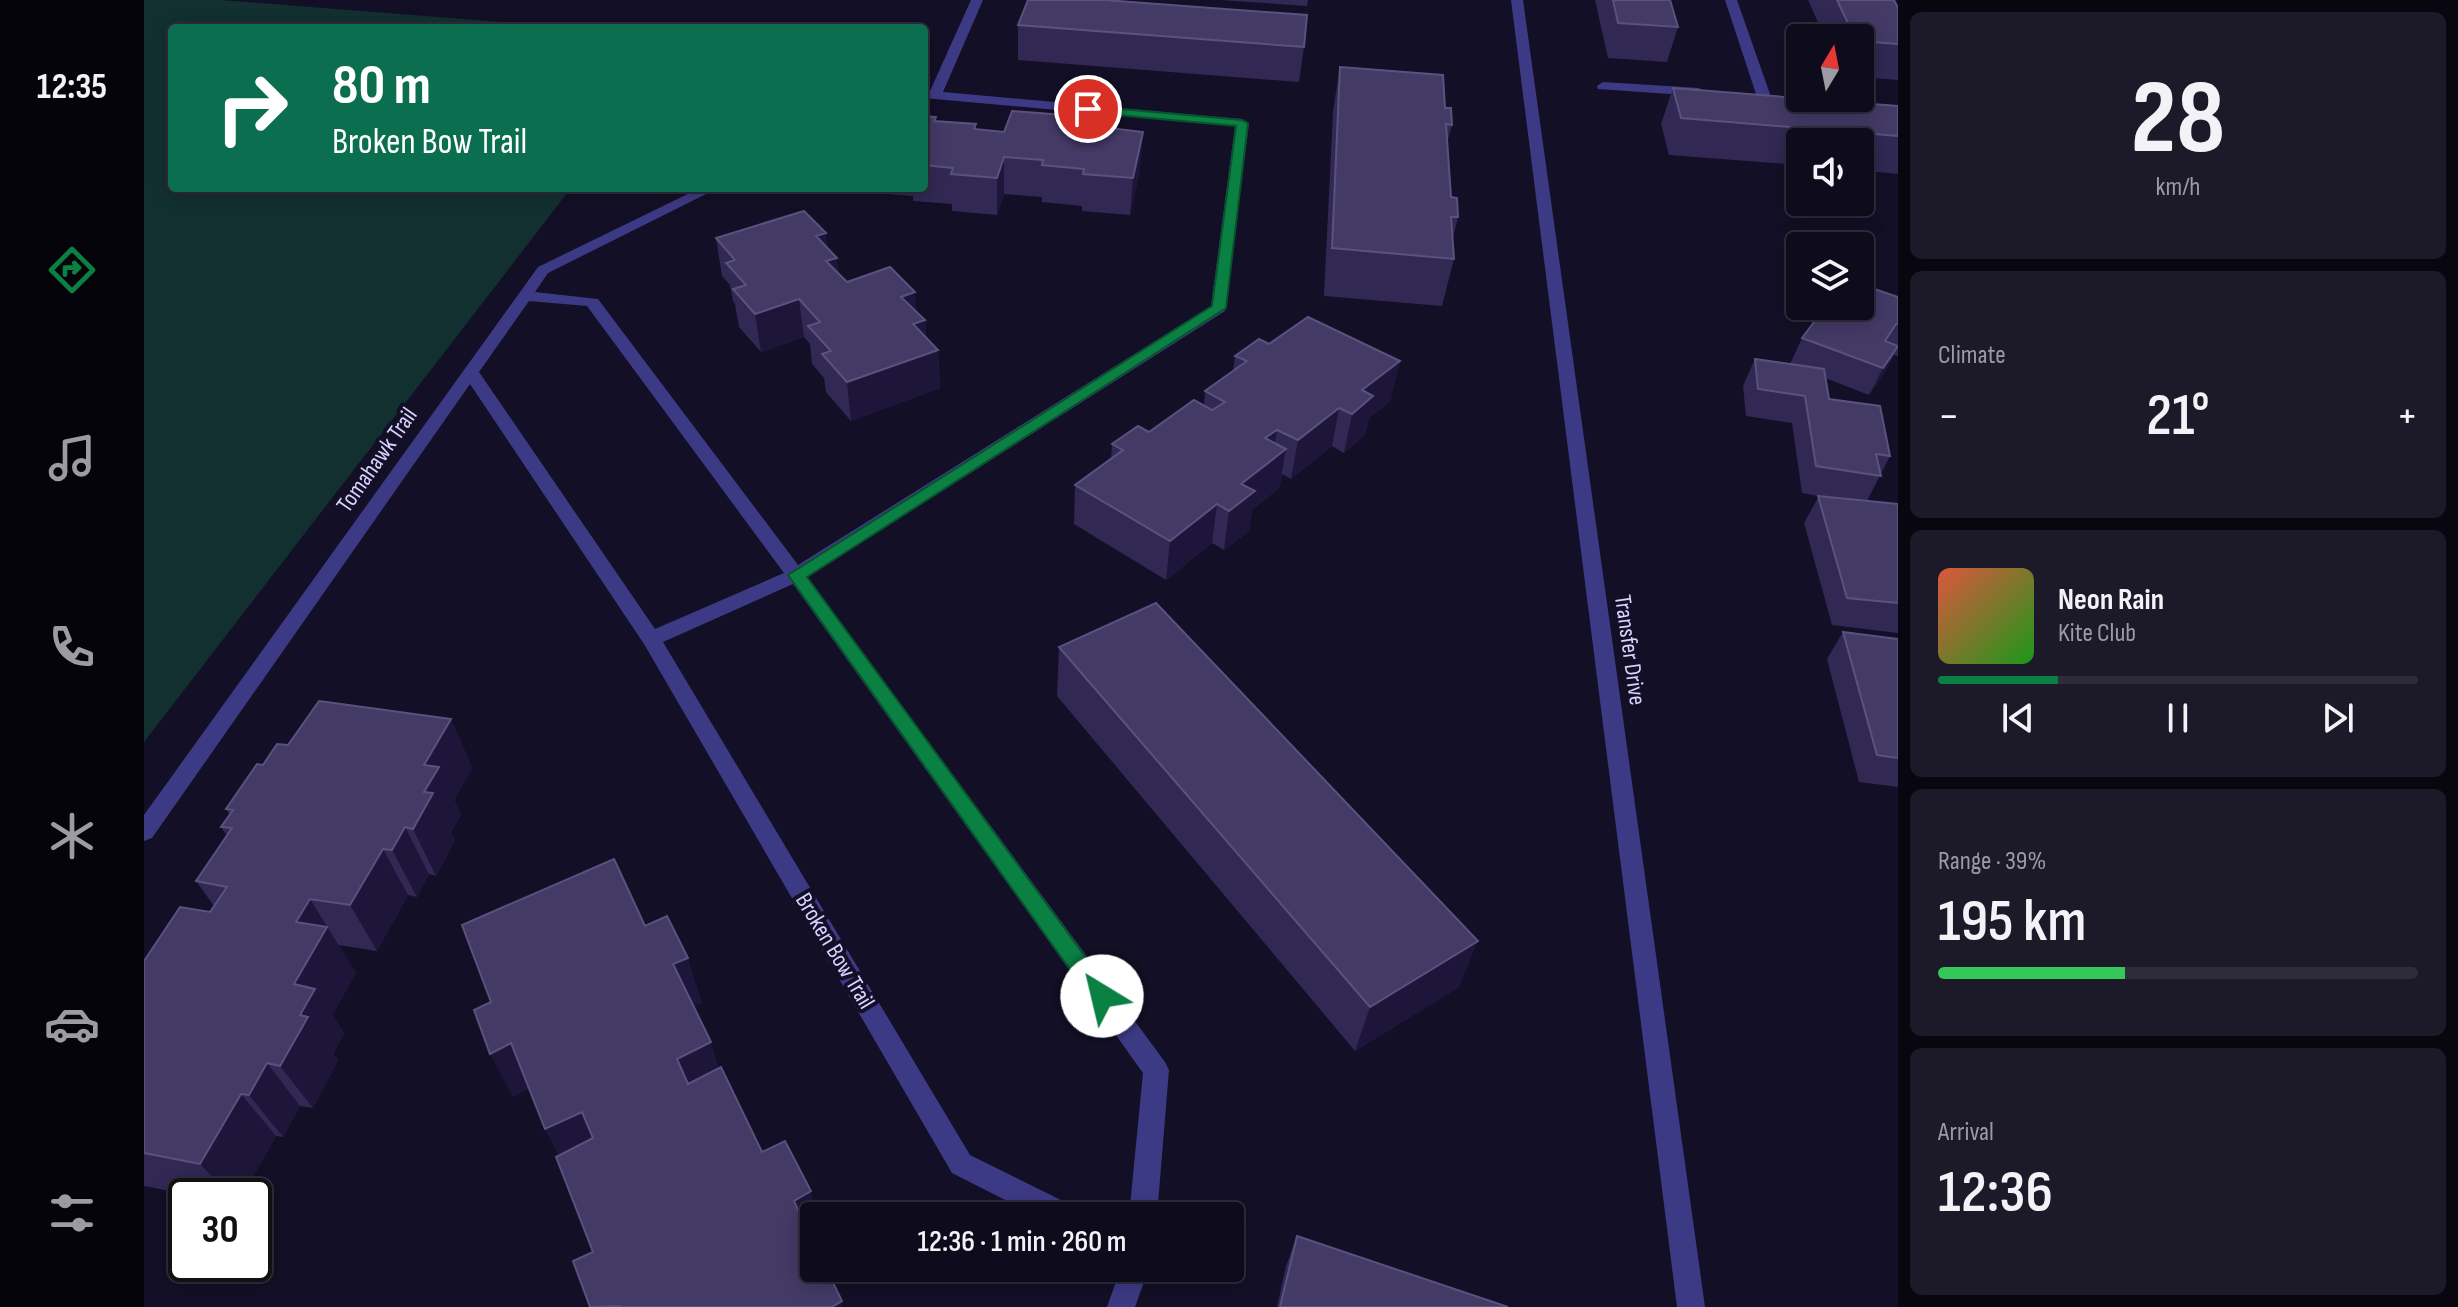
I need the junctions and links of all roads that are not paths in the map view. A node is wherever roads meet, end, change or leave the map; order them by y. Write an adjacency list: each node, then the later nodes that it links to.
1 (977, 0): 5 (street)
2 (1517, 0): 20 (street, Transfer Drive)
3 (1731, 0): 8 (street)
4 (1603, 86): 6 (street)
5 (929, 94): 13 (street)
6 (1720, 94)
7 (1749, 96): 8 (street)
8 (1764, 97): 9 (street)
9 (1779, 98)
10 (703, 192): 11 (street, Tomahawk Trail)
11 (524, 296): 12 (street, Tomahawk Trail); 13 (street)
12 (469, 370): 14 (street, Broken Bow Trail); 15 (street, Tomahawk Trail)
13 (796, 575): 14 (street); 17 (street)
14 (651, 639): 16 (street, Broken Bow Trail)
15 (144, 832)
16 (1037, 1202)
17 (1144, 1202)
18 (1130, 1282): 19 (street)
19 (1121, 1307)
20 (1691, 1307)

